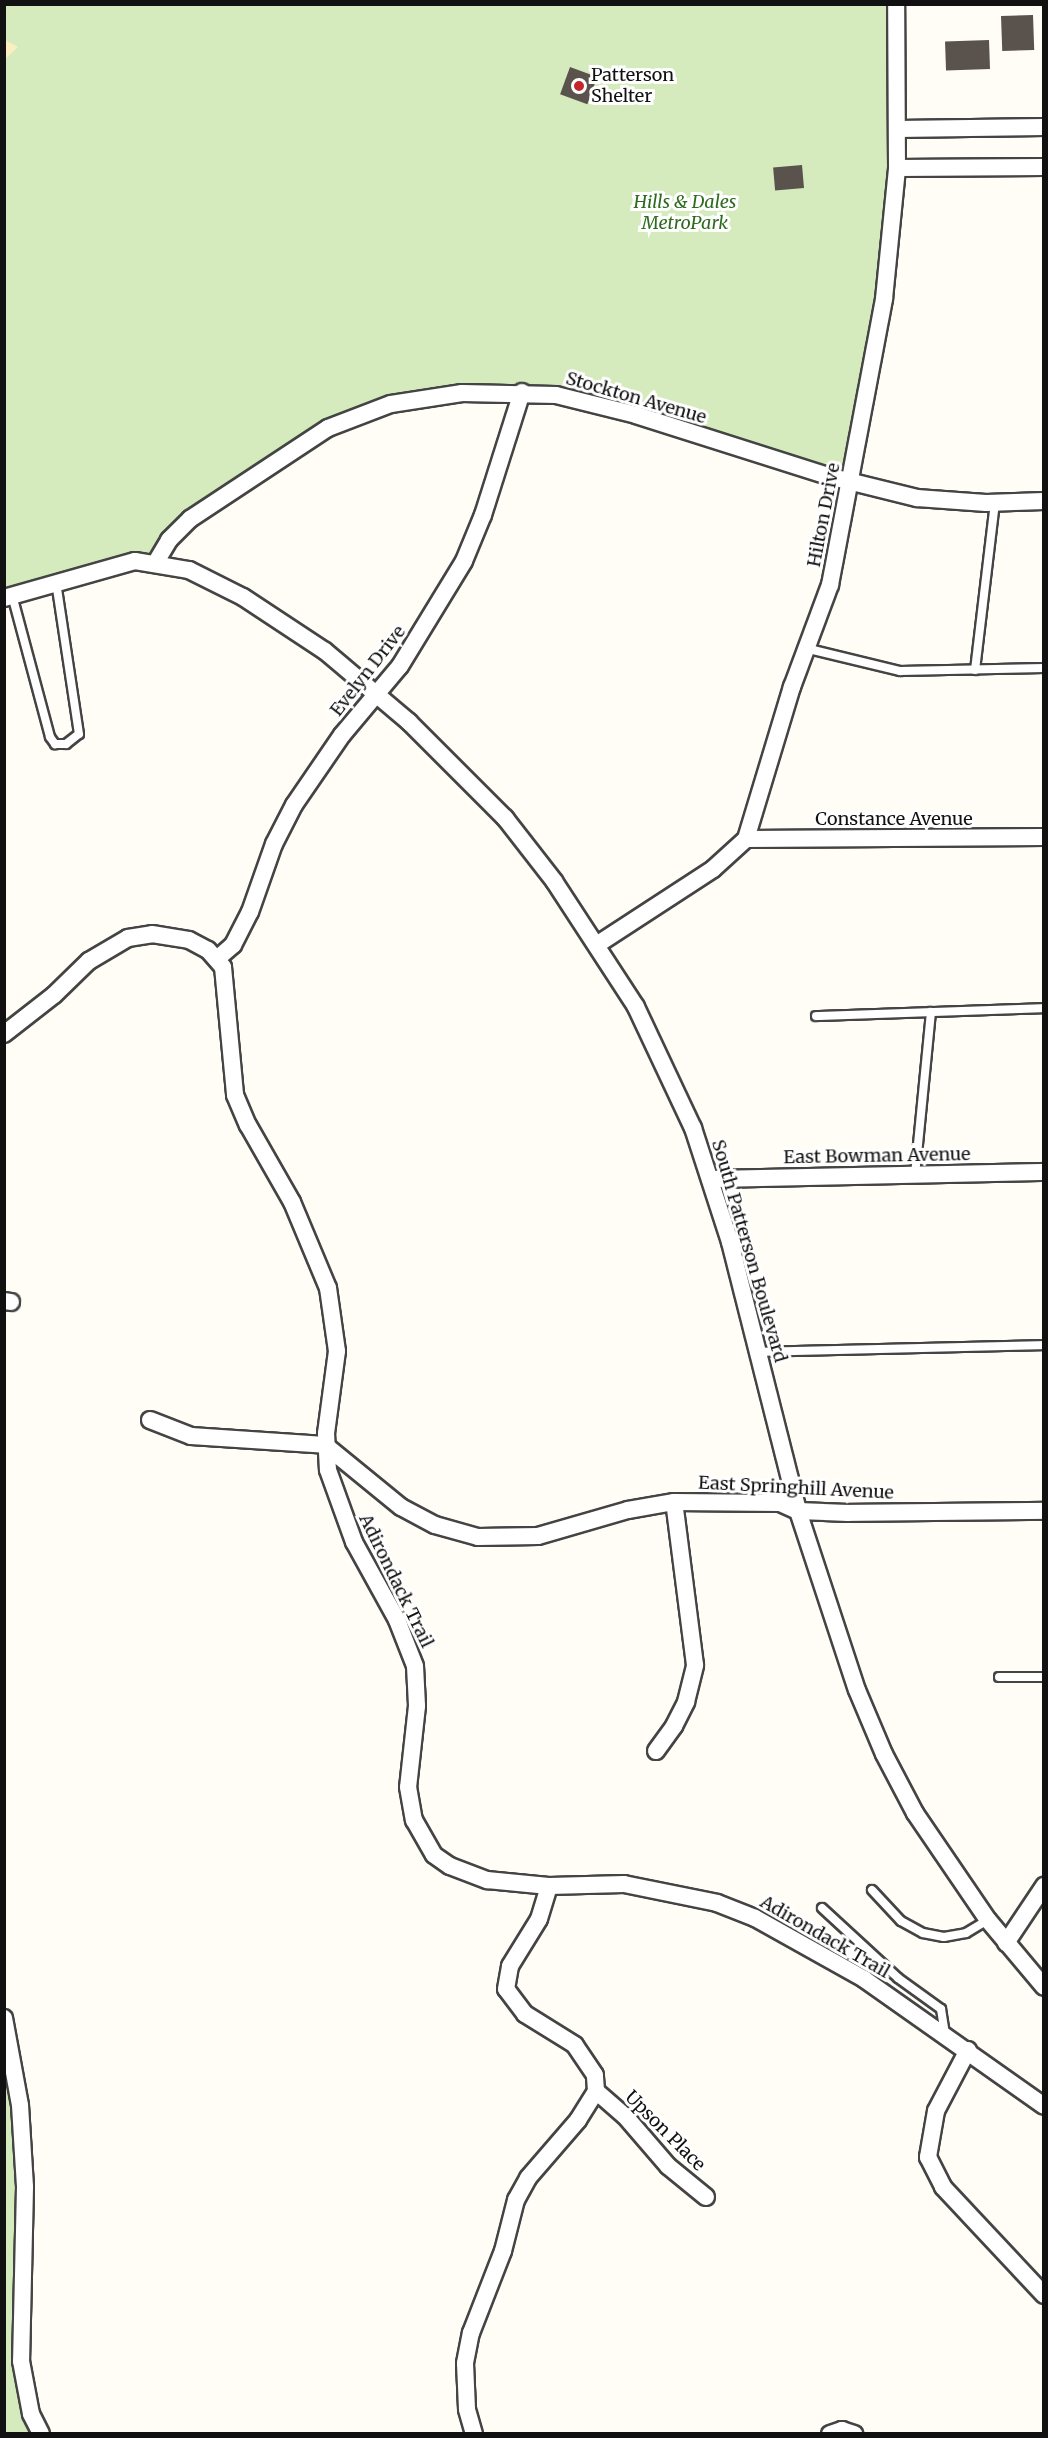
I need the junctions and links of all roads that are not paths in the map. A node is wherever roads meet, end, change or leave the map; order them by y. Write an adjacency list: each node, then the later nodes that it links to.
1 (896, 4): 3 (street, Hilton Drive)
2 (1044, 127): 3 (street)
3 (897, 129): 5 (street, Hilton Drive)
4 (1044, 167): 5 (street)
5 (897, 168): 7 (street, Hilton Drive)
6 (522, 392): 7 (street, Stockton Avenue); 10 (street, Stockton Avenue); 16 (street, Evelyn Drive)
7 (850, 482): 9 (street, Stockton Avenue); 13 (street, Hilton Drive)
8 (1044, 501): 9 (street, Stockton Avenue)
9 (995, 503): 15 (lane)
10 (156, 562): 11 (street, South Patterson Boulevard); 16 (street, South Patterson Boulevard)
11 (56, 582): 12 (street, South Patterson Boulevard); 12 (lane)
12 (8, 596)
13 (809, 649): 15 (lane); 18 (street, Hilton Drive)
14 (1044, 668): 15 (lane)
15 (975, 670)
16 (378, 695): 19 (street, South Patterson Boulevard); 20 (street, Evelyn Drive)
17 (1044, 837): 18 (street, Constance Avenue)
18 (746, 839): 19 (street)
19 (597, 944): 27 (street, South Patterson Boulevard)
20 (218, 958): 24 (street); 31 (street, Adirondack Trail)
21 (1044, 1008): 22 (lane)
22 (931, 1012): 23 (lane); 26 (lane)
23 (816, 1016)
24 (4, 1034)
25 (1044, 1172): 26 (street, East Bowman Avenue)
26 (915, 1175): 27 (street, East Bowman Avenue)
27 (711, 1179): 29 (street, South Patterson Boulevard)
28 (1044, 1345): 29 (lane)
29 (758, 1352): 33 (street, South Patterson Boulevard)
30 (150, 1420): 31 (street)
31 (325, 1445): 32 (street, East Springhill Avenue); 38 (street, Adirondack Trail)
32 (674, 1502): 33 (street, East Springhill Avenue); 37 (street)
33 (798, 1511): 34 (street, East Springhill Avenue); 42 (street, South Patterson Boulevard)
34 (1044, 1511)
35 (999, 1677): 36 (lane)
36 (1044, 1677)
37 (656, 1751)
38 (549, 1886): 46 (street, Adirondack Trail); 48 (street)
39 (1044, 1886): 43 (street)
40 (872, 1890): 42 (lane)
41 (822, 1908): 46 (lane)
42 (988, 1920): 43 (street, South Patterson Boulevard)
43 (1006, 1943): 44 (street, South Patterson Boulevard)
44 (1044, 1987)
45 (4, 2018): 52 (street)
46 (945, 2033): 47 (street, Adirondack Trail)
47 (968, 2050): 49 (street, Adirondack Trail); 51 (street)
48 (596, 2091): 50 (street, Upson Place); 53 (street)
49 (1044, 2106)
50 (706, 2197)
51 (1044, 2295)
52 (41, 2433)
53 (474, 2433)
54 (830, 2433): 55 (street)
55 (854, 2433)

